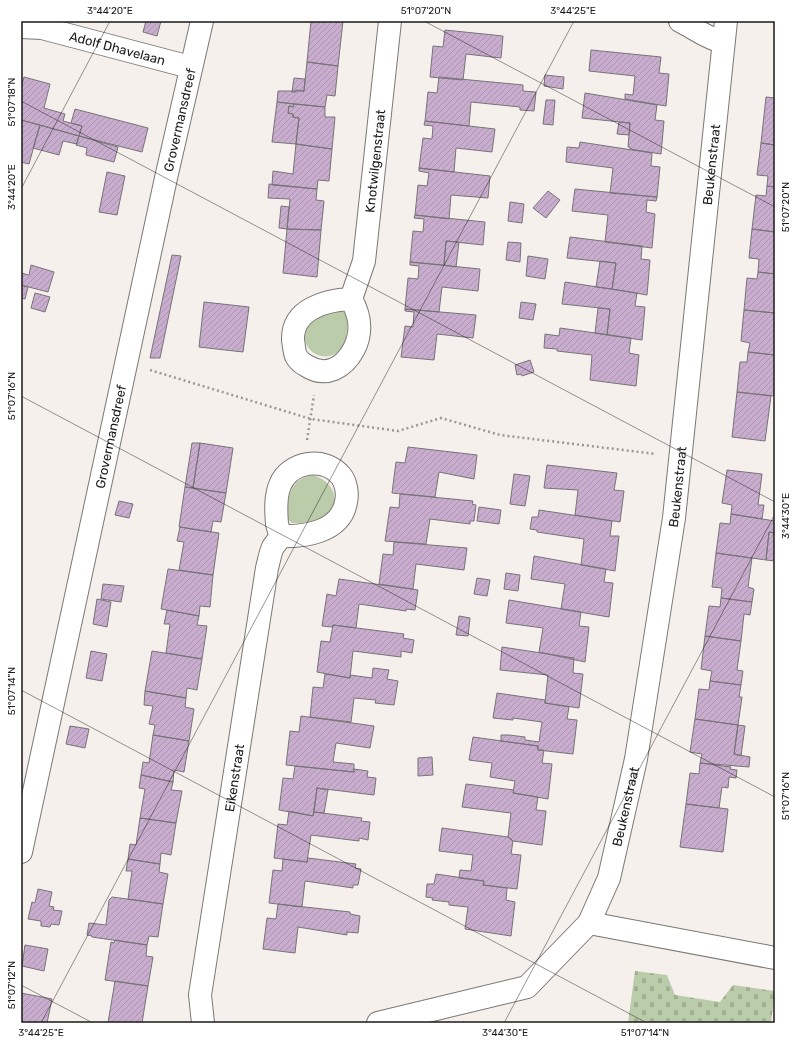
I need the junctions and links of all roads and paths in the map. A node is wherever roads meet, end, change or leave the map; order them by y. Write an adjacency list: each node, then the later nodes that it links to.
1 (202, 21): 6 (street, Grovermansdreef)
2 (390, 21): 7 (street, Knotwilgenstraat)
3 (680, 21): 5 (street, Beukenstraat)
4 (21, 27): 6 (street, Adolf Dhavelaan)
5 (725, 31): 11 (street, Beukenstraat)
6 (190, 67): 8 (street, Grovermansdreef)
7 (351, 299): 9 (street); 9 (street)
8 (126, 364): 10 (path); 14 (street, Grovermansdreef)
9 (318, 371): 10 (path)
10 (310, 419): 11 (path); 12 (path)
11 (680, 457): 15 (street, Beukenstraat)
12 (306, 464): 13 (street); 13 (street)
13 (280, 536): 17 (street, Eikenstraat)
14 (21, 852)
15 (589, 923): 16 (street); 18 (street, Beukenstraat)
16 (775, 958)
17 (203, 1023)
18 (378, 1023)

